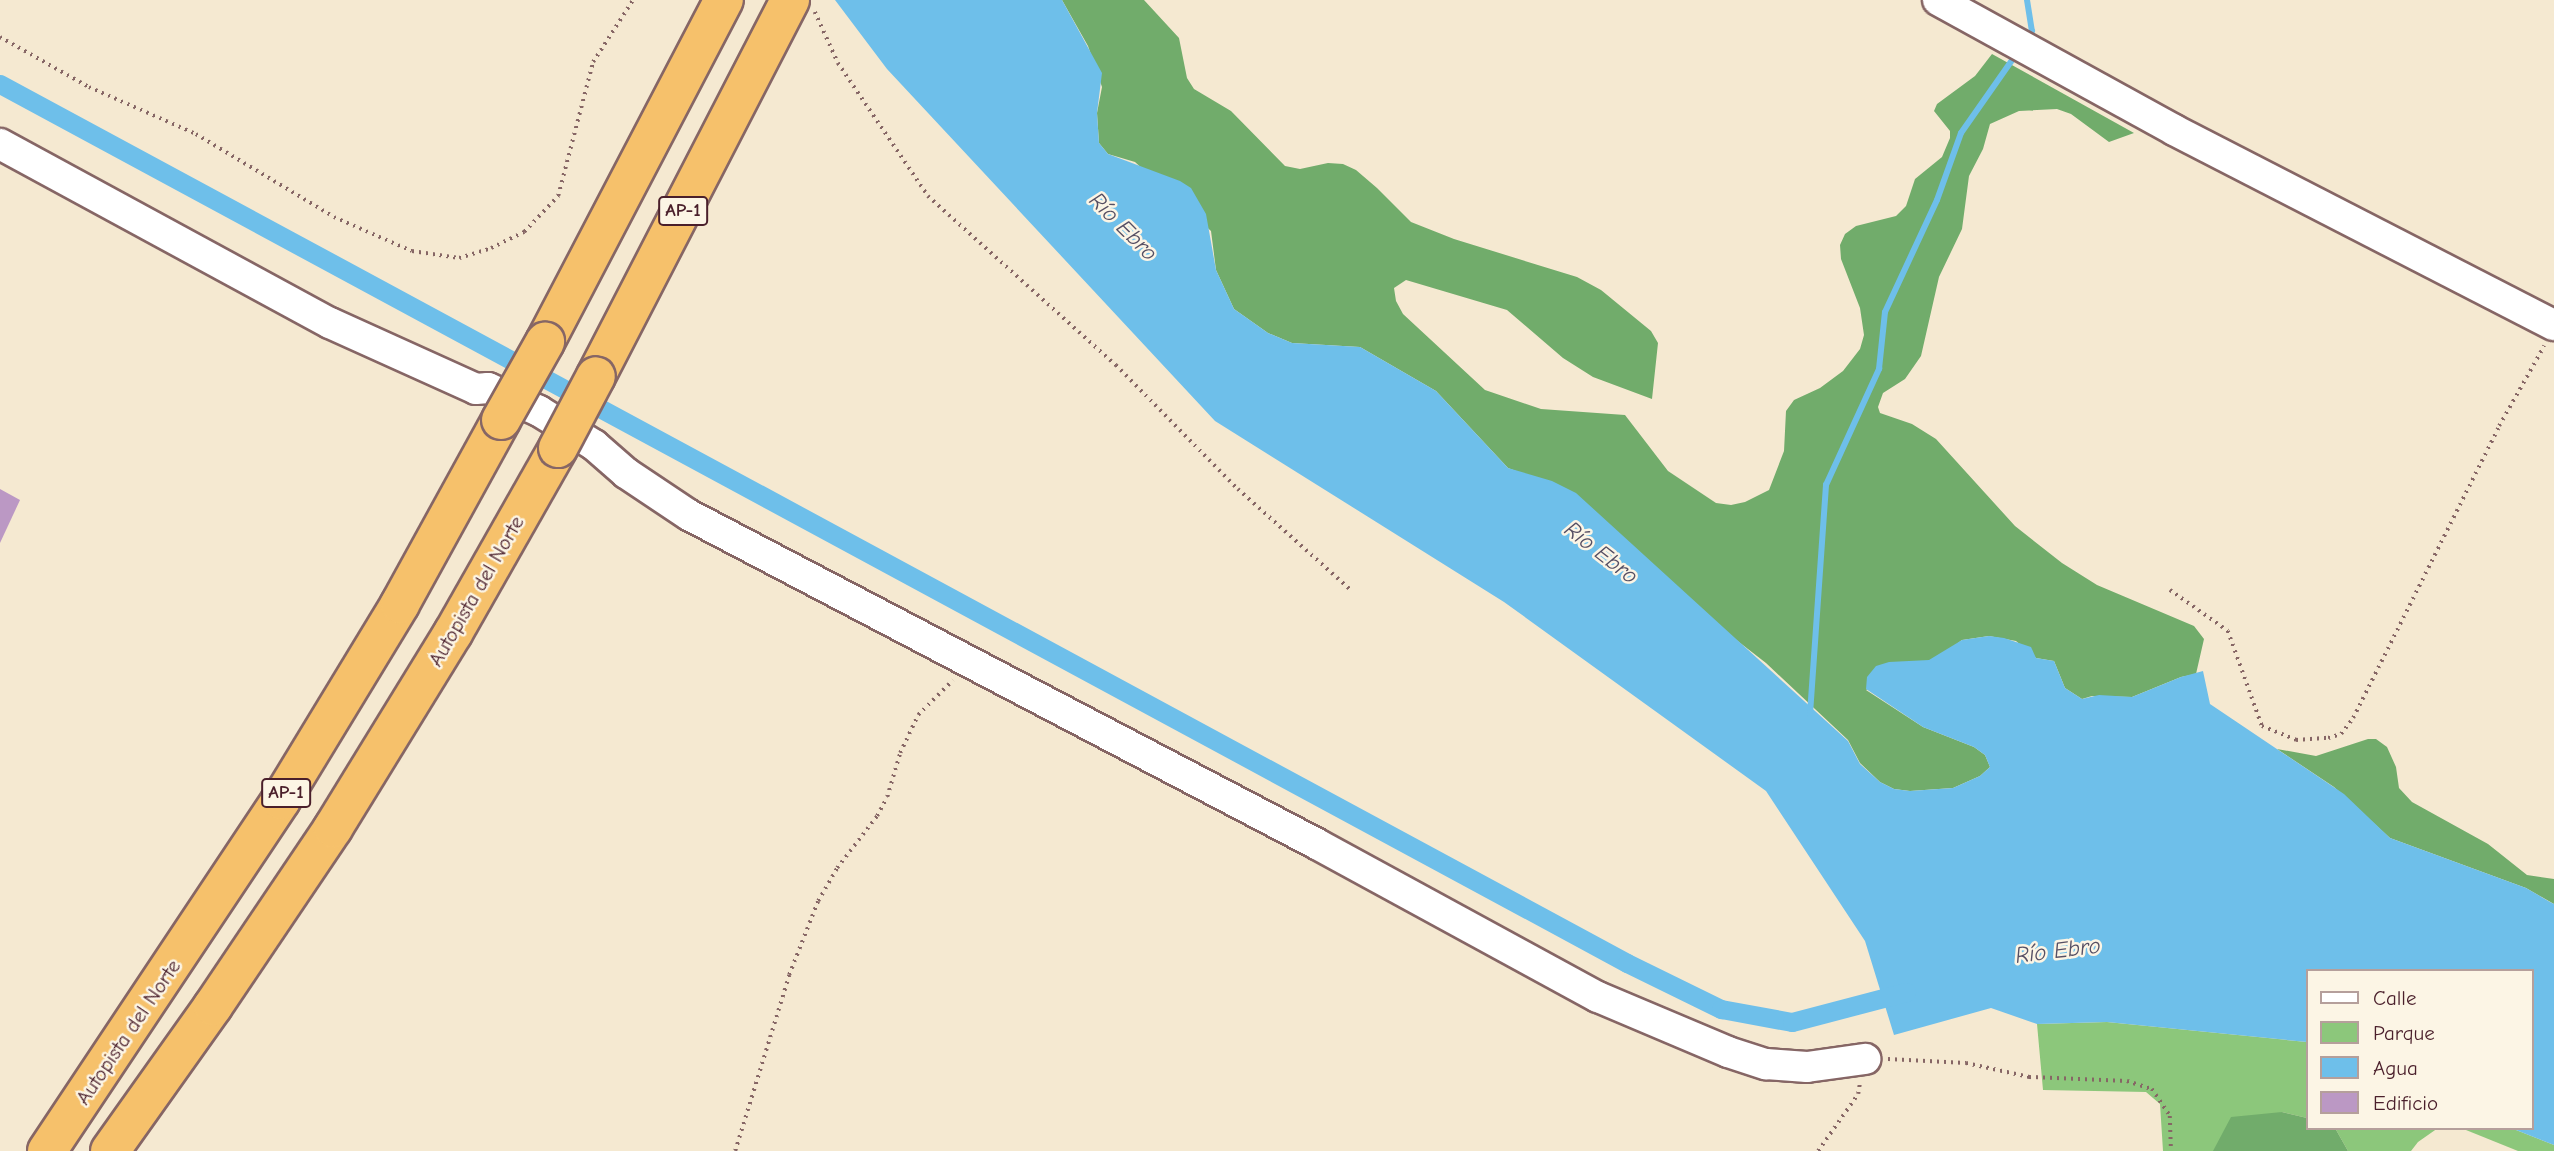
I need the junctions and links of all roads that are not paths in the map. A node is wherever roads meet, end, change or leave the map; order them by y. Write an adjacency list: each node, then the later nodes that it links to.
1 (1938, 0): 5 (street)
2 (801, 3): 8 (highway, Autopista del Norte / AP-1, bridge)
3 (719, 12): 7 (highway, Autopista del Norte / AP-1, bridge)
4 (0, 144): 6 (street)
5 (2551, 333)
6 (1865, 1059)
7 (47, 1151)
8 (110, 1151)

